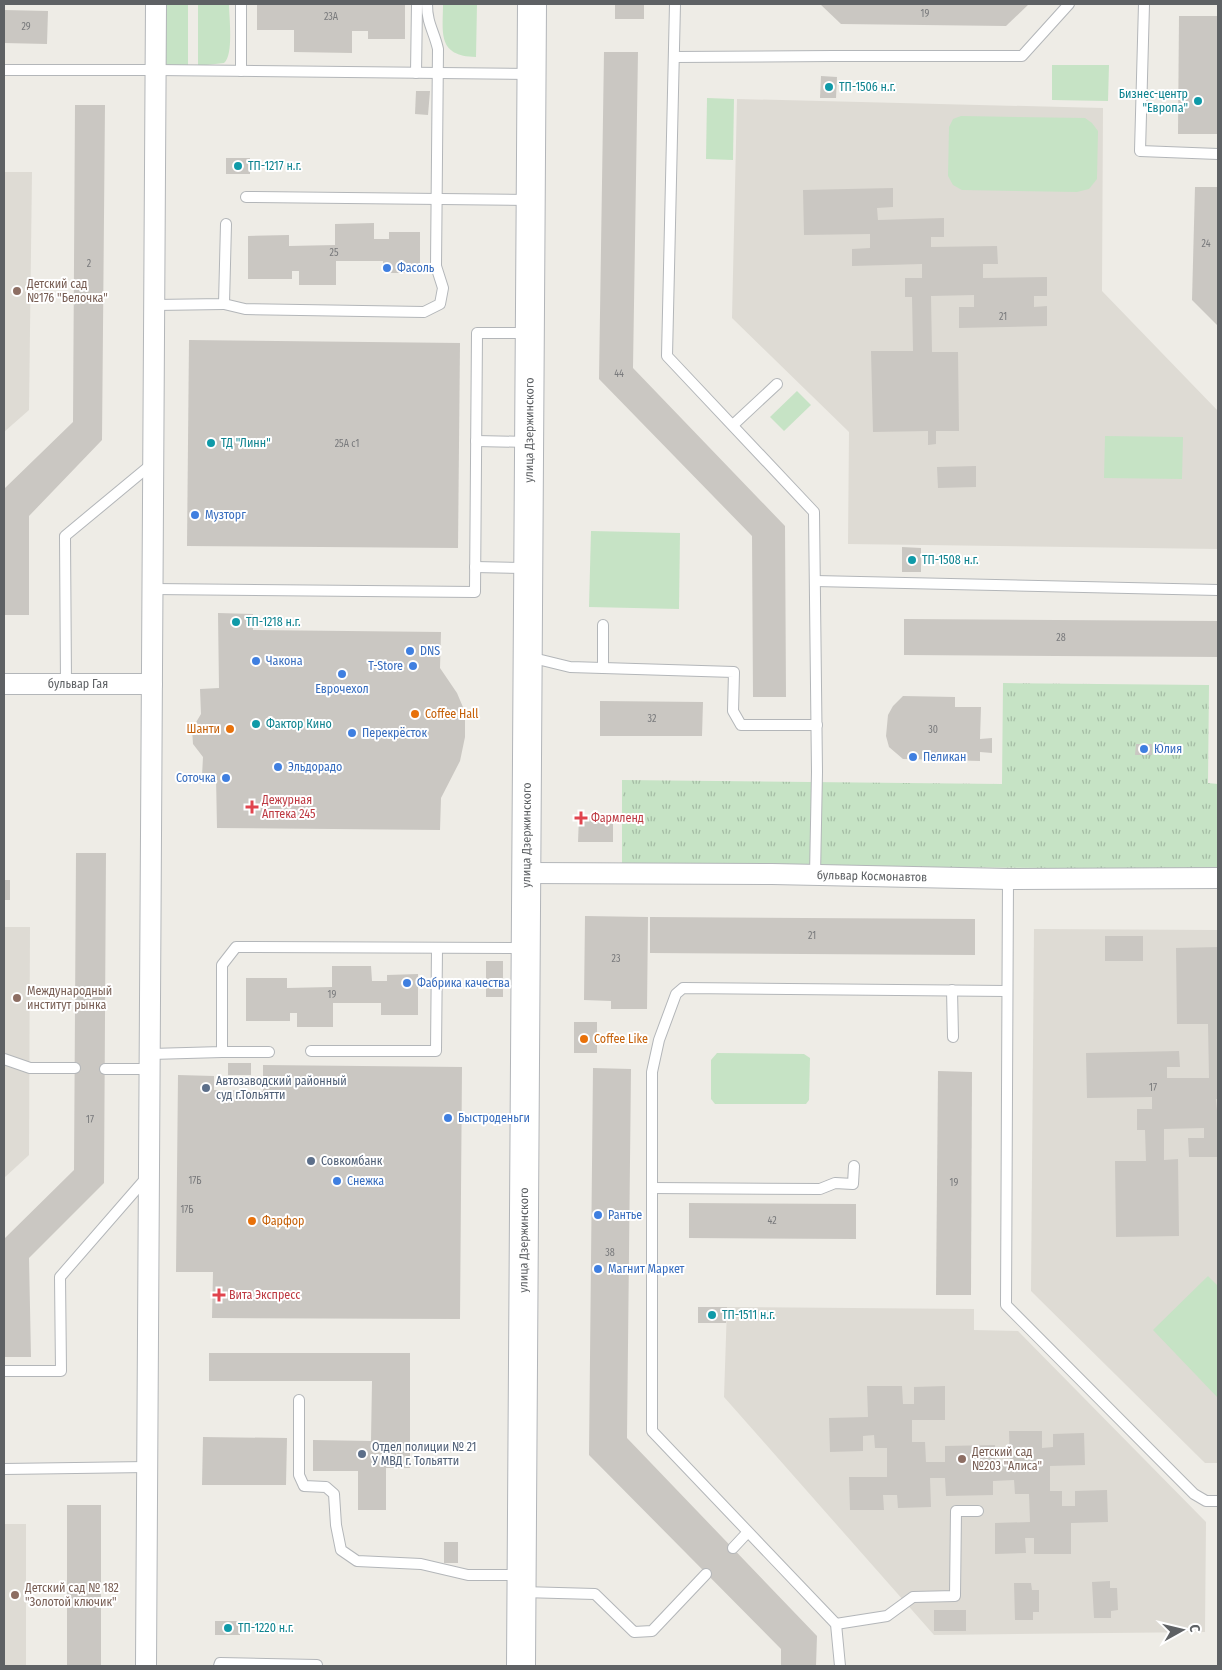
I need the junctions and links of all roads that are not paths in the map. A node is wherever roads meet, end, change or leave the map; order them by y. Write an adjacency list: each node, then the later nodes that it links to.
1 (156, 4): 11 (street)
2 (241, 4): 12 (lane)
3 (417, 4): 13 (lane)
4 (427, 4): 14 (lane)
5 (532, 4): 15 (main road, улица Дзержинского)
6 (675, 4): 9 (lane)
7 (1069, 4): 9 (lane)
8 (1144, 4): 16 (lane)
9 (674, 58): 25 (lane)
10 (4, 70): 11 (lane)
11 (156, 70): 12 (lane); 22 (street)
12 (241, 71): 13 (lane)
13 (416, 73): 14 (lane)
14 (438, 74): 15 (lane); 18 (lane)
15 (532, 74): 19 (main road, улица Дзержинского)
16 (1218, 154)
17 (246, 198): 18 (lane)
18 (436, 200): 19 (lane); 21 (lane)
19 (531, 200): 23 (main road, улица Дзержинского)
20 (226, 224): 21 (lane)
21 (224, 304): 22 (lane)
22 (154, 305): 28 (street)
23 (530, 333): 26 (lane); 27 (main road, улица Дзержинского)
24 (777, 384): 25 (lane)
25 (732, 425): 31 (lane)
26 (476, 441): 27 (lane); 29 (lane)
27 (529, 442): 30 (main road, улица Дзержинского)
28 (154, 462): 32 (street); 38 (lane)
29 (475, 567): 30 (lane); 32 (lane)
30 (528, 568): 35 (main road, улица Дзержинского)
31 (814, 581): 33 (lane); 40 (lane)
32 (153, 588): 39 (street)
33 (1218, 590)
34 (603, 625): 36 (lane)
35 (528, 657): 36 (lane); 41 (main road, улица Дзержинского)
36 (603, 668): 40 (lane)
37 (4, 684): 38 (street, бульвар Гая)
38 (66, 684): 39 (street, бульвар Гая)
39 (152, 684): 54 (street)
40 (817, 725): 42 (lane)
41 (527, 873): 42 (street, бульвар Космонавтов); 46 (main road, улица Дзержинского)
42 (815, 875): 43 (street, бульвар Космонавтов)
43 (1008, 878): 44 (street, бульвар Космонавтов); 48 (lane)
44 (1218, 878)
45 (437, 948): 46 (lane); 50 (lane); 51 (lane)
46 (527, 948): 69 (main road, улица Дзержинского)
47 (952, 990): 48 (lane); 49 (lane); 59 (lane)
48 (1006, 991): 64 (lane)
49 (953, 1037)
50 (312, 1051)
51 (222, 1052): 52 (lane); 54 (lane)
52 (269, 1052)
53 (4, 1059): 55 (lane)
54 (150, 1062): 56 (lane); 58 (street)
55 (75, 1068)
56 (105, 1069)
57 (854, 1166): 59 (lane)
58 (150, 1175): 60 (lane); 62 (street)
59 (652, 1188): 66 (lane)
60 (4, 1371)
61 (299, 1400): 69 (lane)
62 (147, 1467): 63 (lane); 72 (street)
63 (4, 1469)
64 (1218, 1501)
65 (978, 1511): 70 (lane)
66 (747, 1533): 67 (lane); 70 (lane)
67 (733, 1548)
68 (706, 1574): 69 (lane)
69 (521, 1584): 74 (main road, улица Дзержинского)
70 (836, 1624): 75 (lane)
71 (317, 1665): 73 (lane)
72 (146, 1666)
73 (220, 1666)
74 (521, 1666)
75 (840, 1666)

